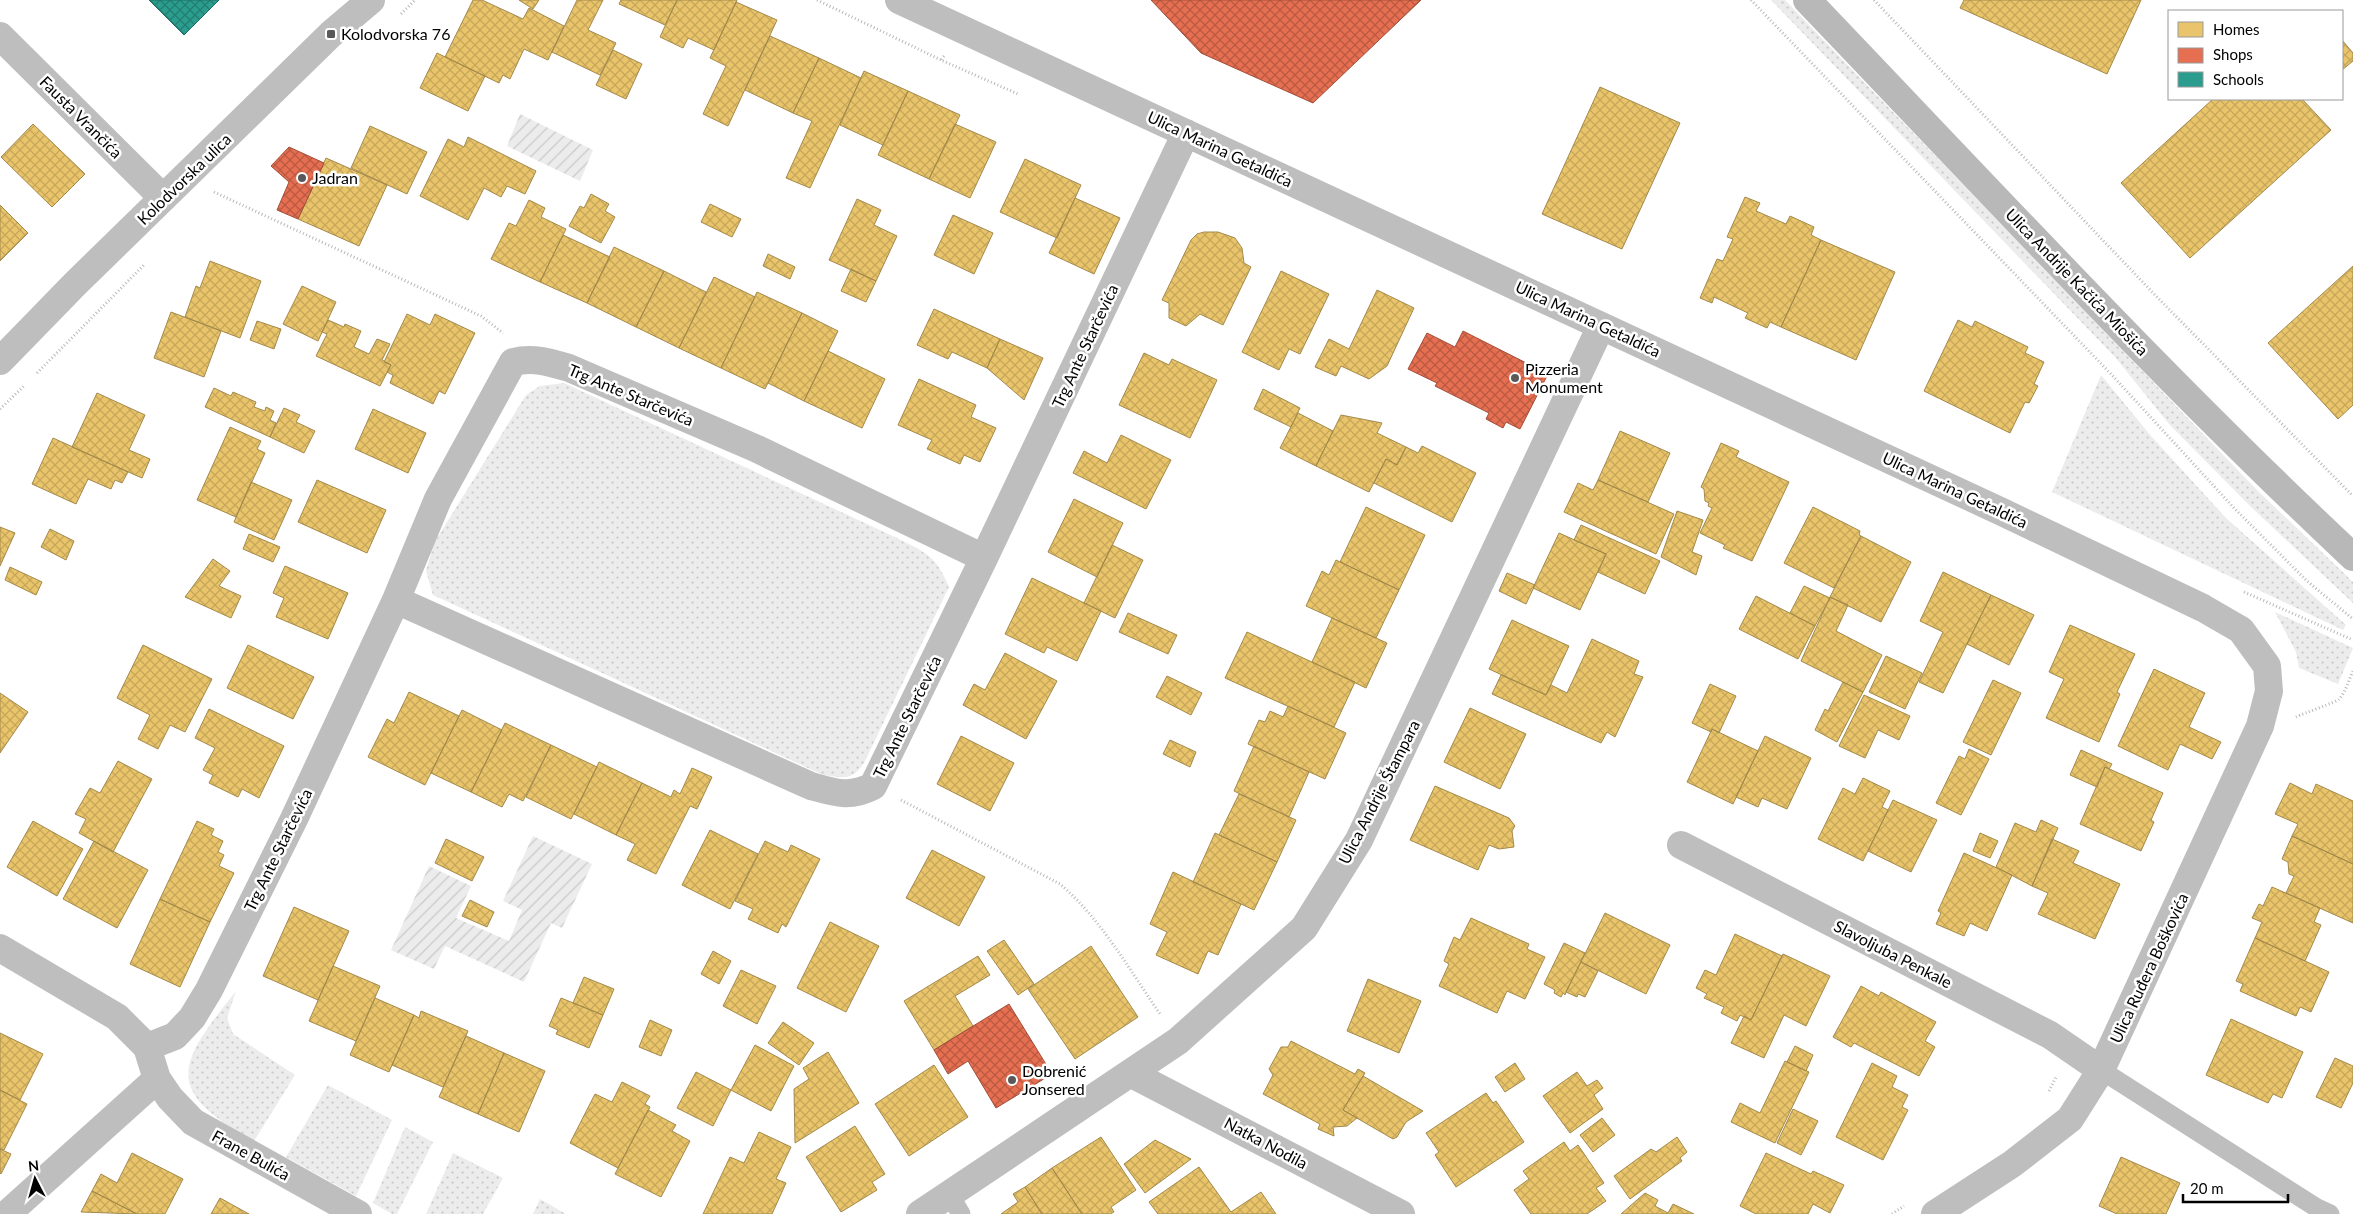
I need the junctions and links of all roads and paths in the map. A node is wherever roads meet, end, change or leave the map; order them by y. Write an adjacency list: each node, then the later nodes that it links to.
1 (371, 0): 10 (street, Kolodvorska ulica)
2 (817, 0): 8 (path)
3 (899, 0): 9 (street, Ulica Marina Getaldića)
4 (1751, 0): 19 (path)
5 (1807, 0): 16 (main road, Ulica Andrije Kačića Miošića)
6 (1874, 0): 15 (path)
7 (0, 36): 11 (street, Fausta Vrančića)
8 (942, 60)
9 (1186, 133): 12 (street, Ulica Marina Getaldića); 17 (street, Trg Ante Starčevića)
10 (184, 180): 11 (street, Kolodvorska ulica); 14 (path)
11 (164, 198): 13 (street, Kolodvorska ulica)
12 (1601, 326): 20 (street, Ulica Marina Getaldića); 26 (street, Ulica Andrije Štampara)
13 (0, 361)
14 (513, 362): 17 (street, Trg Ante Starčevića); 18 (street, Trg Ante Starčevića)
15 (2353, 496)
16 (2353, 557)
17 (984, 558): 23 (street, Trg Ante Starčevića)
18 (396, 600): 23 (street, Trg Ante Starčevića); 27 (street, Trg Ante Starčevića)
19 (2353, 619)
20 (2263, 658): 28 (street, Ulica Ruđera Boškovića)
21 (2353, 671): 22 (path)
22 (2289, 722)
23 (873, 786): 26 (path)
24 (1681, 845): 28 (street, Slavoljuba Penkale)
25 (0, 948): 27 (street)
26 (1178, 1041): 29 (street, Ulica Andrije Štampara)
27 (146, 1047): 30 (street)
28 (2101, 1070): 36 (street, Ulica Ruđera Boškovića); 37 (lane)
29 (1130, 1073): 31 (street, Ulica Andrije Štampara); 35 (street, Natka Nodila)
30 (157, 1078): 32 (street); 33 (street, Frane Bulića)
31 (955, 1204): 34 (street, Ulica Andrije Štampara)
32 (7, 1214)
33 (358, 1214)
34 (920, 1214)
35 (1401, 1214)
36 (1935, 1214)
37 (2330, 1214)

